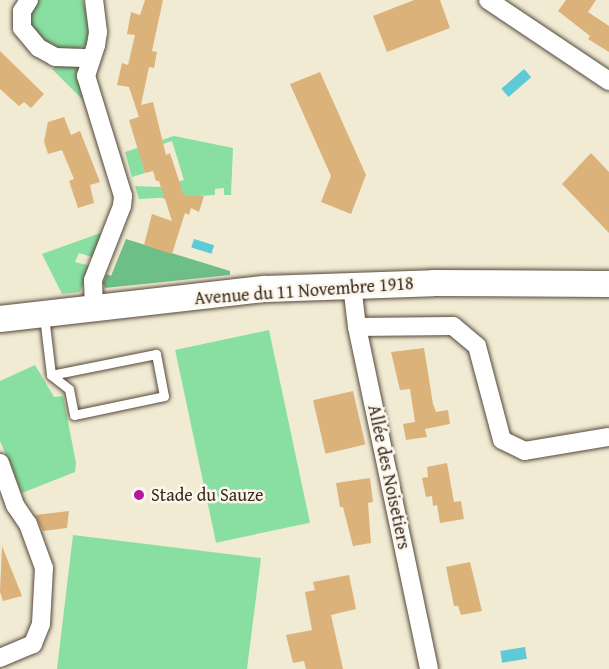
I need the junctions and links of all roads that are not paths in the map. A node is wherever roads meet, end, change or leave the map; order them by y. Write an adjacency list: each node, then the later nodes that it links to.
1 (29, 0): 4 (street)
2 (94, 0): 4 (street)
3 (488, 0): 5 (street)
4 (91, 58): 8 (street)
5 (609, 81)
6 (609, 284): 7 (main road, Avenue du 11 Novembre 1918)
7 (352, 285): 8 (main road, Avenue du 11 Novembre 1918); 11 (street, Allée des Noisetiers)
8 (94, 309): 9 (main road, Avenue du 11 Novembre 1918)
9 (44, 314): 10 (main road, Avenue du 11 Novembre 1918); 12 (lane)
10 (0, 319)
11 (357, 327): 13 (street); 16 (street, Allée des Noisetiers)
12 (51, 375): 12 (lane)
13 (609, 437)
14 (0, 464): 15 (street)
15 (0, 658)
16 (429, 669)

